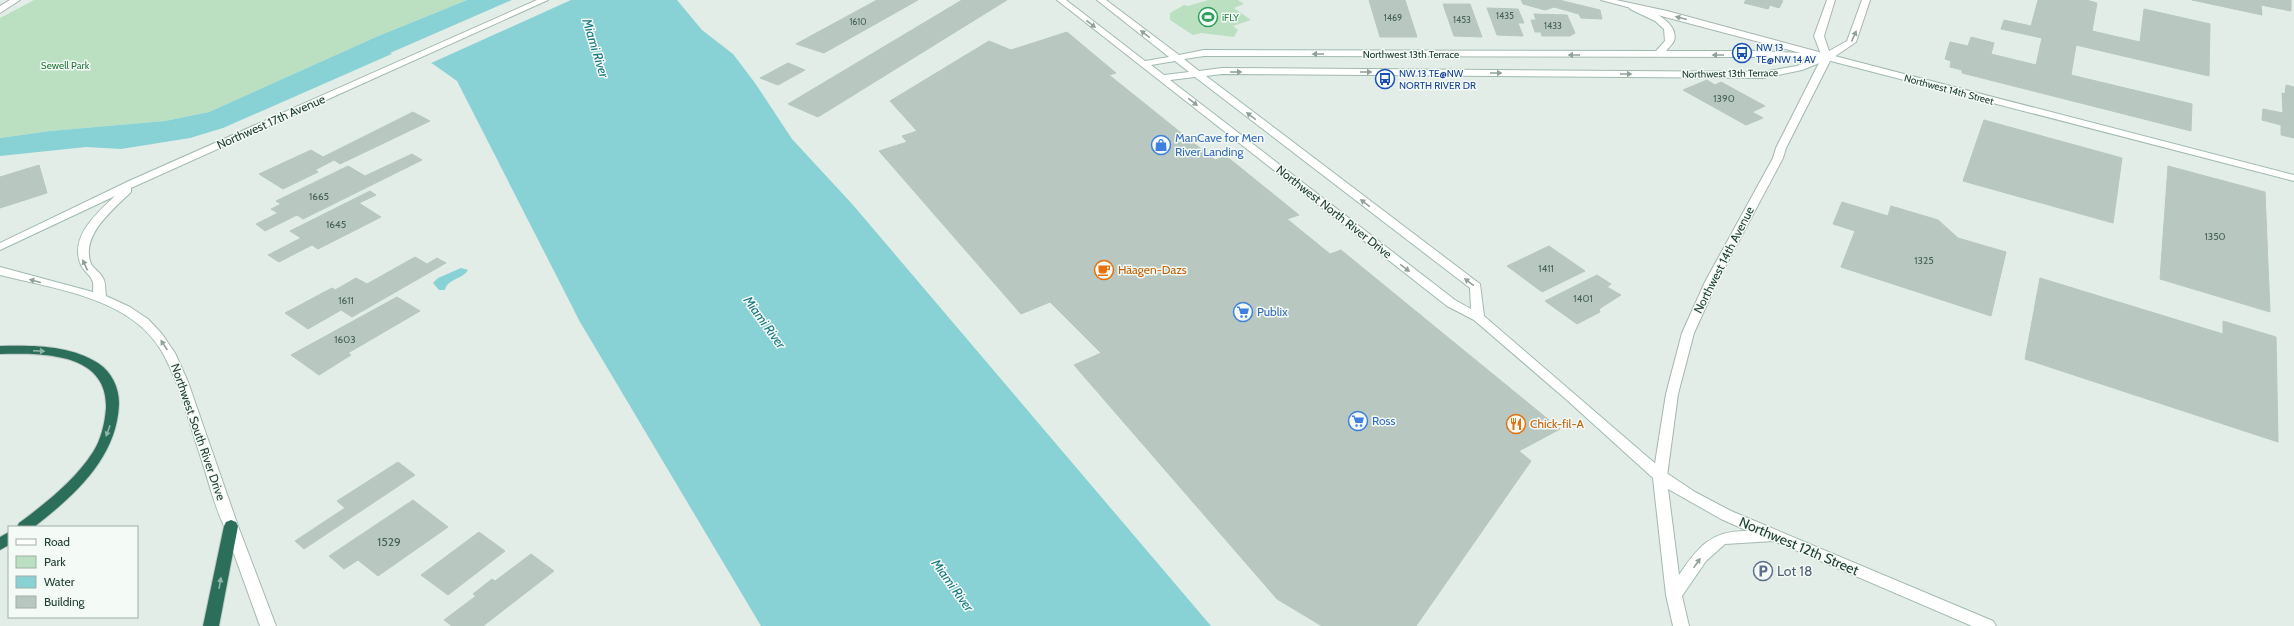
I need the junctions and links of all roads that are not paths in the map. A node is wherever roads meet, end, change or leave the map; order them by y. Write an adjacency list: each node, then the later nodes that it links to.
1 (16, 0): 9 (main road)
2 (544, 0): 17 (main road, Northwest 17th Avenue)
3 (1061, 0): 13 (main road, Northwest North River Drive, one-way to 13)
4 (1101, 0): 11 (main road, one-way to 4)
5 (1605, 0): 8 (main road, Northwest 14th Street)
6 (1831, 0): 12 (main road)
7 (1866, 0): 12 (main road, one-way to 7)
8 (1633, 7): 10 (main road); 12 (main road, Northwest 14th Street, one-way to 8)
9 (0, 10)
10 (1657, 55): 11 (main road, Northwest 13th Terrace, one-way to 11); 12 (main road, Northwest 13th Terrace, one-way to 10)
11 (1176, 57): 13 (main road, Northwest 13th Terrace); 14 (main road)
12 (1827, 57): 14 (main road, Northwest 13th Terrace, one-way to 12); 16 (main road, Northwest 14th Street); 23 (main road, Northwest 14th Avenue)
13 (1143, 64): 15 (main road, Northwest North River Drive)
14 (1197, 74): 15 (main road, Northwest 13th Terrace); 21 (main road, one-way to 14)
15 (1162, 78): 21 (main road, Northwest North River Drive, one-way to 21)
16 (2294, 178)
17 (133, 183): 18 (main road, Northwest 17th Avenue); 20 (main road, one-way to 17)
18 (0, 247)
19 (0, 271): 20 (main road, Northwest South River Drive, one-way to 19)
20 (100, 298): 25 (main road, Northwest South River Drive, one-way to 20)
21 (1478, 317): 23 (main road, Northwest North River Drive)
22 (0, 350): 24 (highway, one-way to 24)
23 (1660, 476): 26 (main road, Northwest 12th Street); 27 (main road)
24 (25, 526)
25 (230, 526): 28 (highway, one-way to 25); 29 (main road, Northwest South River Drive)
26 (1775, 537): 27 (main road, one-way to 26); 31 (main road, Northwest 12th Street)
27 (1674, 595): 30 (main road)
28 (211, 626)
29 (268, 626)
30 (1681, 626)
31 (1988, 626)

